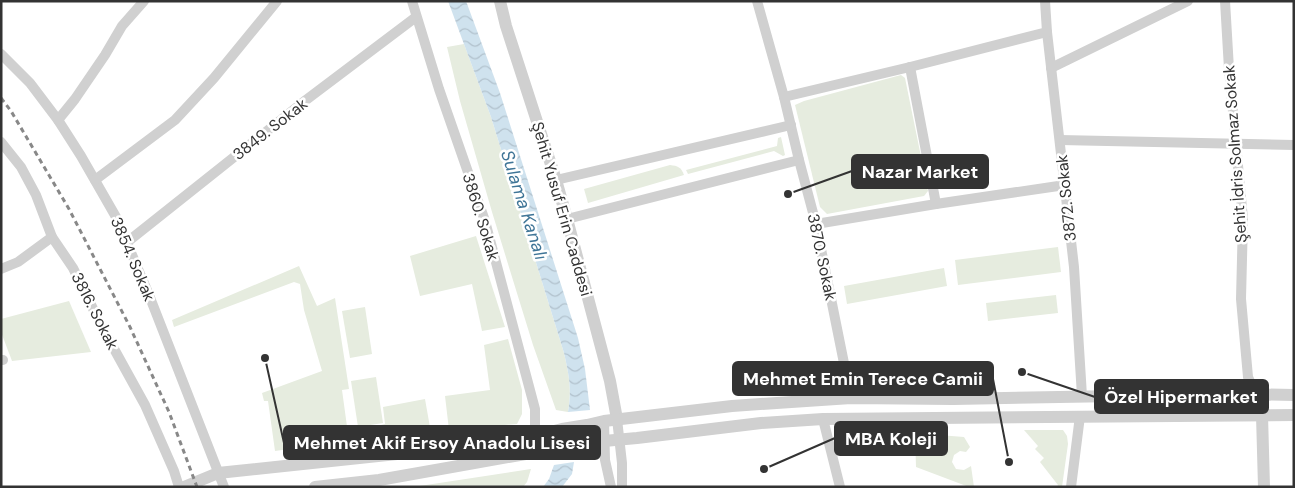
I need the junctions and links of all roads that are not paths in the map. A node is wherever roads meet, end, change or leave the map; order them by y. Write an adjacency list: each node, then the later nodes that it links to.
1 (144, 1): 15 (street)
2 (278, 1): 22 (street)
3 (412, 1): 9 (street, 3860. Sokak)
4 (500, 1): 23 (street, Şehit Yusuf Erin Caddesi)
5 (757, 1): 14 (street, 3870. Sokak)
6 (1045, 1): 10 (street, 3872. Sokak)
7 (1188, 1): 13 (street)
8 (1225, 1): 19 (street, Şehit İdris Solmaz Sokak)
9 (416, 17): 29 (street, 3849. Sokak); 41 (street, 3860. Sokak)
10 (1047, 32): 12 (street); 13 (street, 3872. Sokak)
11 (1, 54): 15 (street, 3854. Sokak)
12 (910, 66): 14 (street); 25 (street)
13 (1051, 68): 17 (street, 3872. Sokak)
14 (784, 97): 16 (street, 3870. Sokak)
15 (58, 120): 22 (street, 3854. Sokak)
16 (791, 125): 21 (street, 3870. Sokak); 23 (street)
17 (1060, 140): 19 (street); 24 (street, 3872. Sokak)
18 (1, 142): 28 (street, 3816. Sokak)
19 (1236, 144): 20 (street); 31 (street, Şehit İdris Solmaz Sokak)
20 (1294, 145)
21 (799, 160): 26 (street); 27 (street, 3870. Sokak)
22 (95, 180): 29 (street, 3854. Sokak)
23 (556, 180): 26 (street, Şehit Yusuf Erin Caddesi)
24 (1065, 185): 25 (street); 33 (street, 3872. Sokak)
25 (936, 204): 27 (street)
26 (567, 219): 38 (street, Şehit Yusuf Erin Caddesi)
27 (816, 224): 34 (street, 3870. Sokak)
28 (52, 237): 30 (street); 45 (street, 3816. Sokak)
29 (126, 243): 44 (street, 3854. Sokak)
30 (1, 270)
31 (1256, 394): 32 (street); 33 (street); 35 (street)
32 (1294, 395)
33 (1082, 396): 34 (street)
34 (851, 398): 38 (street)
35 (1262, 415): 36 (street); 37 (street); 53 (street)
36 (1294, 415)
37 (1080, 416): 39 (street); 52 (street)
38 (617, 419): 40 (street); 42 (street)
39 (823, 419): 42 (street); 51 (street)
40 (604, 421): 41 (street); 43 (street)
41 (535, 436): 44 (street)
42 (619, 440): 43 (street); 50 (street)
43 (604, 441): 48 (street); 49 (street)
44 (218, 473): 46 (street); 47 (street, 3854. Sokak)
45 (179, 487)
46 (184, 487)
47 (224, 487)
48 (316, 487)
49 (611, 487)
50 (622, 487)
51 (840, 487)
52 (1071, 487)
53 (1264, 487)

